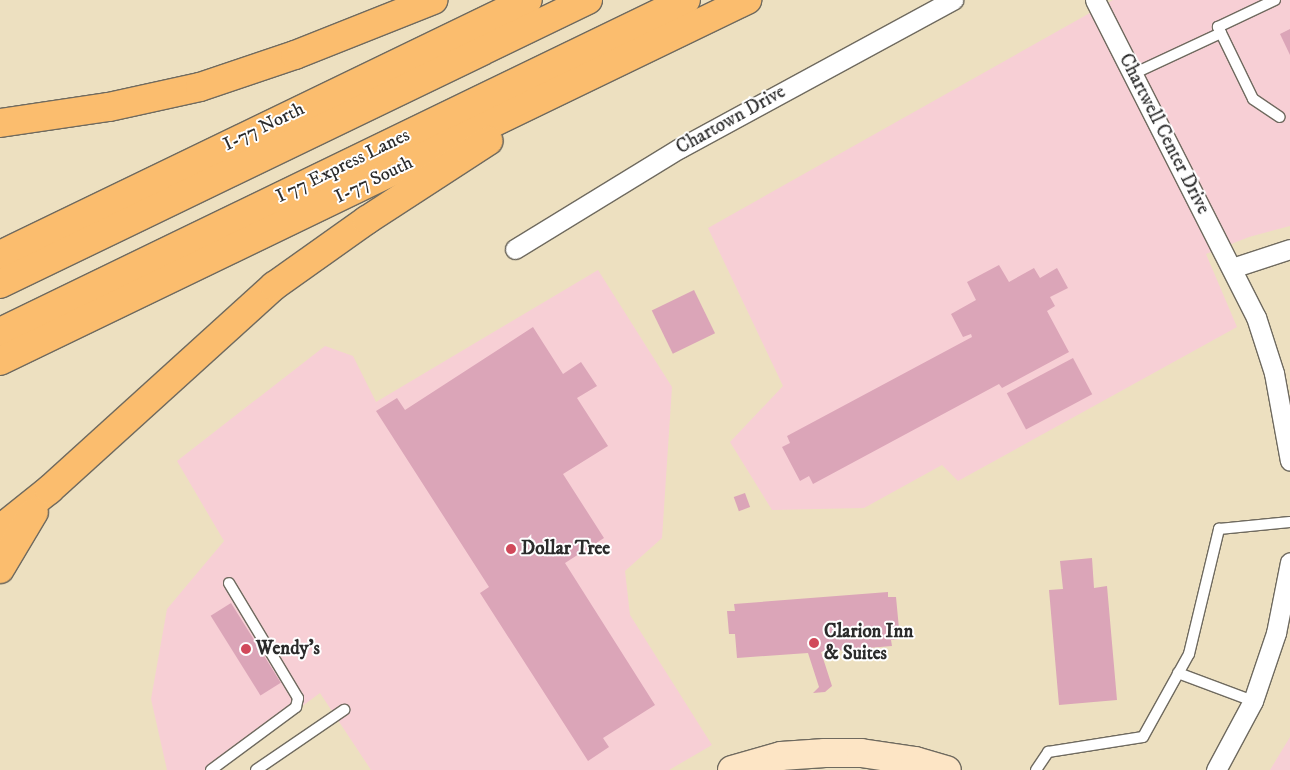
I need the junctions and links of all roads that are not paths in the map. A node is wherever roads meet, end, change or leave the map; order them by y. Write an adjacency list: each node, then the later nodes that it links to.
1 (433, 0): 13 (highway)
2 (528, 0): 16 (highway, I-77 North)
3 (588, 0): 18 (highway)
4 (686, 0): 19 (highway, I 77 Express Lanes)
5 (747, 0): 11 (highway, I-77 South)
6 (953, 0): 14 (street, Chartown Drive)
7 (1095, 0): 10 (street, Chartwell Center Drive)
8 (1275, 0): 9 (lane)
9 (1221, 33): 10 (lane); 12 (lane)
10 (1133, 74): 17 (street, Chartwell Center Drive)
11 (586, 78): 20 (highway, I-77 South); 22 (highway)
12 (1280, 117)
13 (0, 124)
14 (515, 249)
15 (1290, 249): 17 (street)
16 (0, 255)
17 (1232, 268): 21 (street, Chartwell Center Drive)
18 (0, 284)
19 (0, 332)
20 (0, 361)
21 (1290, 461)
22 (49, 490): 24 (highway); 26 (highway)
23 (1290, 522): 28 (lane)
24 (0, 529)
25 (1290, 562): 29 (street)
26 (0, 569)
27 (229, 583): 31 (lane)
28 (1178, 673): 29 (lane); 35 (lane)
29 (1253, 701): 36 (street)
30 (344, 710): 32 (lane)
31 (211, 770)
32 (256, 770)
33 (732, 770): 34 (street)
34 (948, 770)
35 (1036, 770)
36 (1216, 770)

